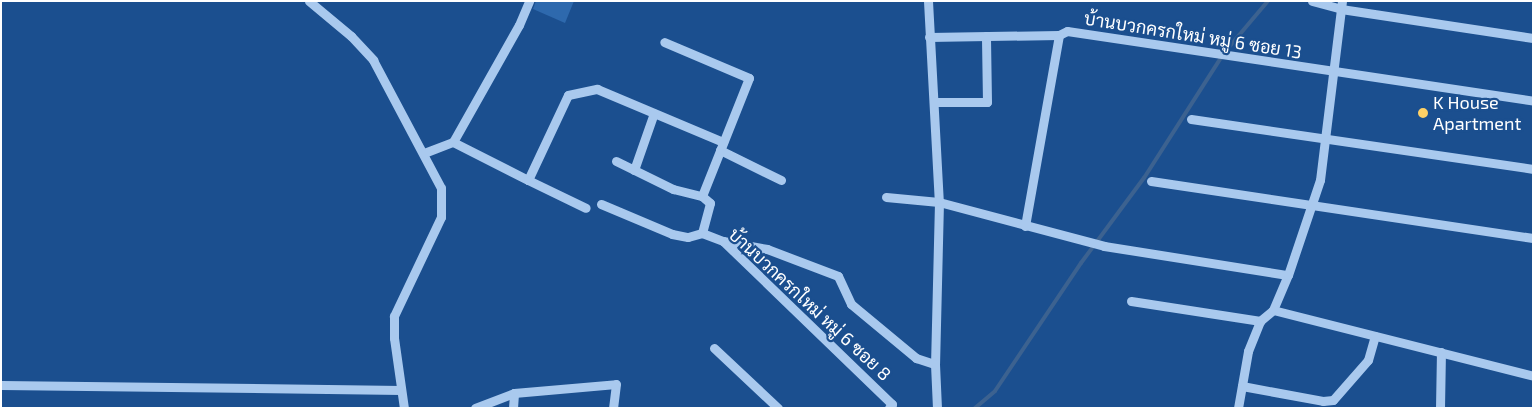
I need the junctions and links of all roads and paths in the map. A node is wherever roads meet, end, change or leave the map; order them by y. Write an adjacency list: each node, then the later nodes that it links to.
1 (309, 1): 19 (street)
2 (529, 1): 17 (street)
3 (928, 1): 8 (street)
4 (1312, 1): 5 (street)
5 (1341, 5): 9 (street); 11 (street)
6 (1059, 35): 7 (street, บ้านบวกครกใหม่ หมู่ 6 ซอย 13); 11 (street, บ้านบวกครกใหม่ หมู่ 6 ซอย 13); 32 (street)
7 (986, 36): 8 (street, บ้านบวกครกใหม่ หมู่ 6 ซอย 13); 13 (street)
8 (929, 37): 13 (street)
9 (1533, 38)
10 (664, 42): 18 (street)
11 (1333, 73): 12 (street, บ้านบวกครกใหม่ หมู่ 6 ซอย 13); 16 (street)
12 (1533, 101)
13 (934, 102): 28 (street)
14 (654, 113): 18 (street); 22 (street); 23 (street)
15 (1191, 119): 16 (street)
16 (1325, 140): 21 (street); 30 (street)
17 (453, 142): 19 (street); 23 (street)
18 (722, 146): 24 (street); 26 (street)
19 (424, 153): 47 (street)
20 (616, 161): 22 (street)
21 (1533, 169)
22 (634, 170): 26 (street)
23 (528, 180): 31 (street)
24 (781, 180)
25 (1151, 181): 30 (street)
26 (702, 196): 33 (street)
27 (886, 197): 28 (street)
28 (939, 202): 32 (street); 43 (street)
29 (602, 204): 33 (street)
30 (1310, 207): 34 (street); 36 (street)
31 (586, 208)
32 (1025, 226): 36 (street)
33 (702, 232): 35 (street, บ้านบวกครกใหม่ หมู่ 6 ซอย 8)
34 (1533, 238)
35 (723, 241): 43 (street); 49 (street, บ้านบวกครกใหม่ หมู่ 6 ซอย 8)
36 (1288, 275): 38 (street)
37 (1131, 301): 39 (street)
38 (1273, 310): 39 (street); 40 (street)
39 (1260, 321): 46 (street)
40 (1375, 336): 42 (street); 46 (street)
41 (714, 348): 54 (street)
42 (1441, 352): 44 (street); 57 (street)
43 (935, 364): 55 (street)
44 (1533, 376)
45 (1, 385): 47 (street)
46 (1242, 386): 56 (street)
47 (401, 390): 50 (street)
48 (514, 393): 51 (street); 52 (street); 53 (street)
49 (891, 406)
50 (404, 408)
51 (475, 408)
52 (513, 408)
53 (613, 408)
54 (778, 408)
55 (937, 408)
56 (1238, 408)
57 (1440, 408)

